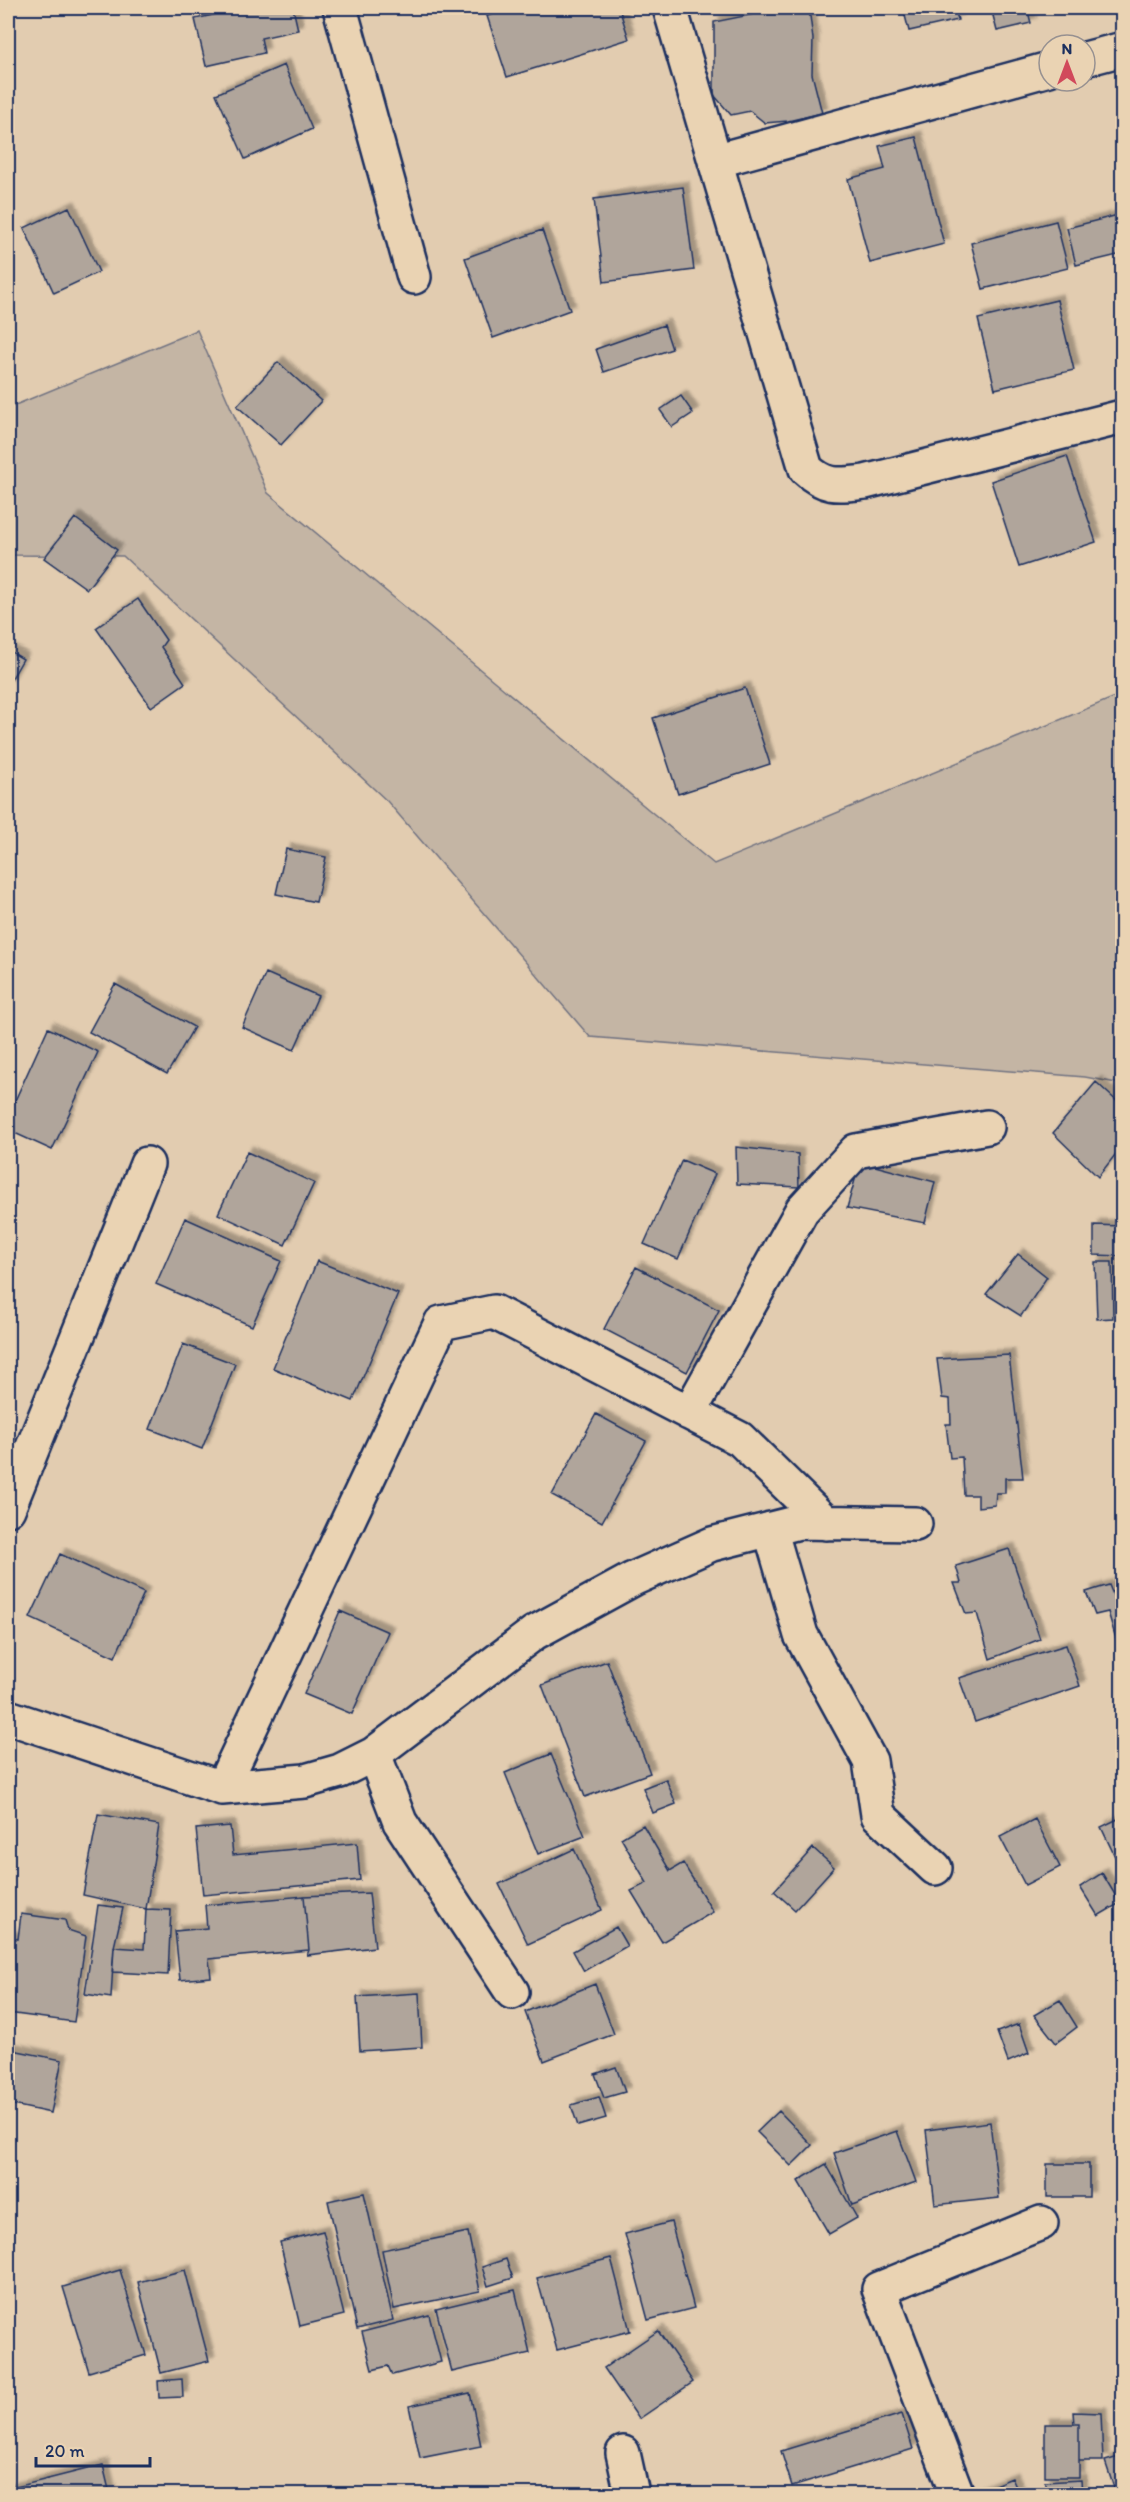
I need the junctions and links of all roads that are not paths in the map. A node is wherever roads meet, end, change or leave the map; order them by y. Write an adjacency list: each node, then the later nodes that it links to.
1 (340, 8): 7 (street)
2 (670, 8): 6 (street)
3 (1119, 50): 4 (street)
4 (1097, 56)
5 (1037, 72): 6 (street)
6 (716, 161): 8 (street)
7 (414, 278)
8 (1122, 417)
9 (987, 1127): 11 (street)
10 (147, 1164): 12 (street)
11 (689, 1413): 13 (street); 18 (street)
12 (8, 1509)
13 (826, 1523): 14 (street); 15 (street)
14 (915, 1524)
15 (770, 1529): 17 (street); 19 (street)
16 (8, 1717): 18 (street)
17 (374, 1754): 18 (street); 20 (street)
18 (222, 1788)
19 (935, 1868)
20 (512, 1992)
21 (1041, 2223): 24 (street)
22 (623, 2453): 23 (street)
23 (632, 2494)
24 (957, 2494)

